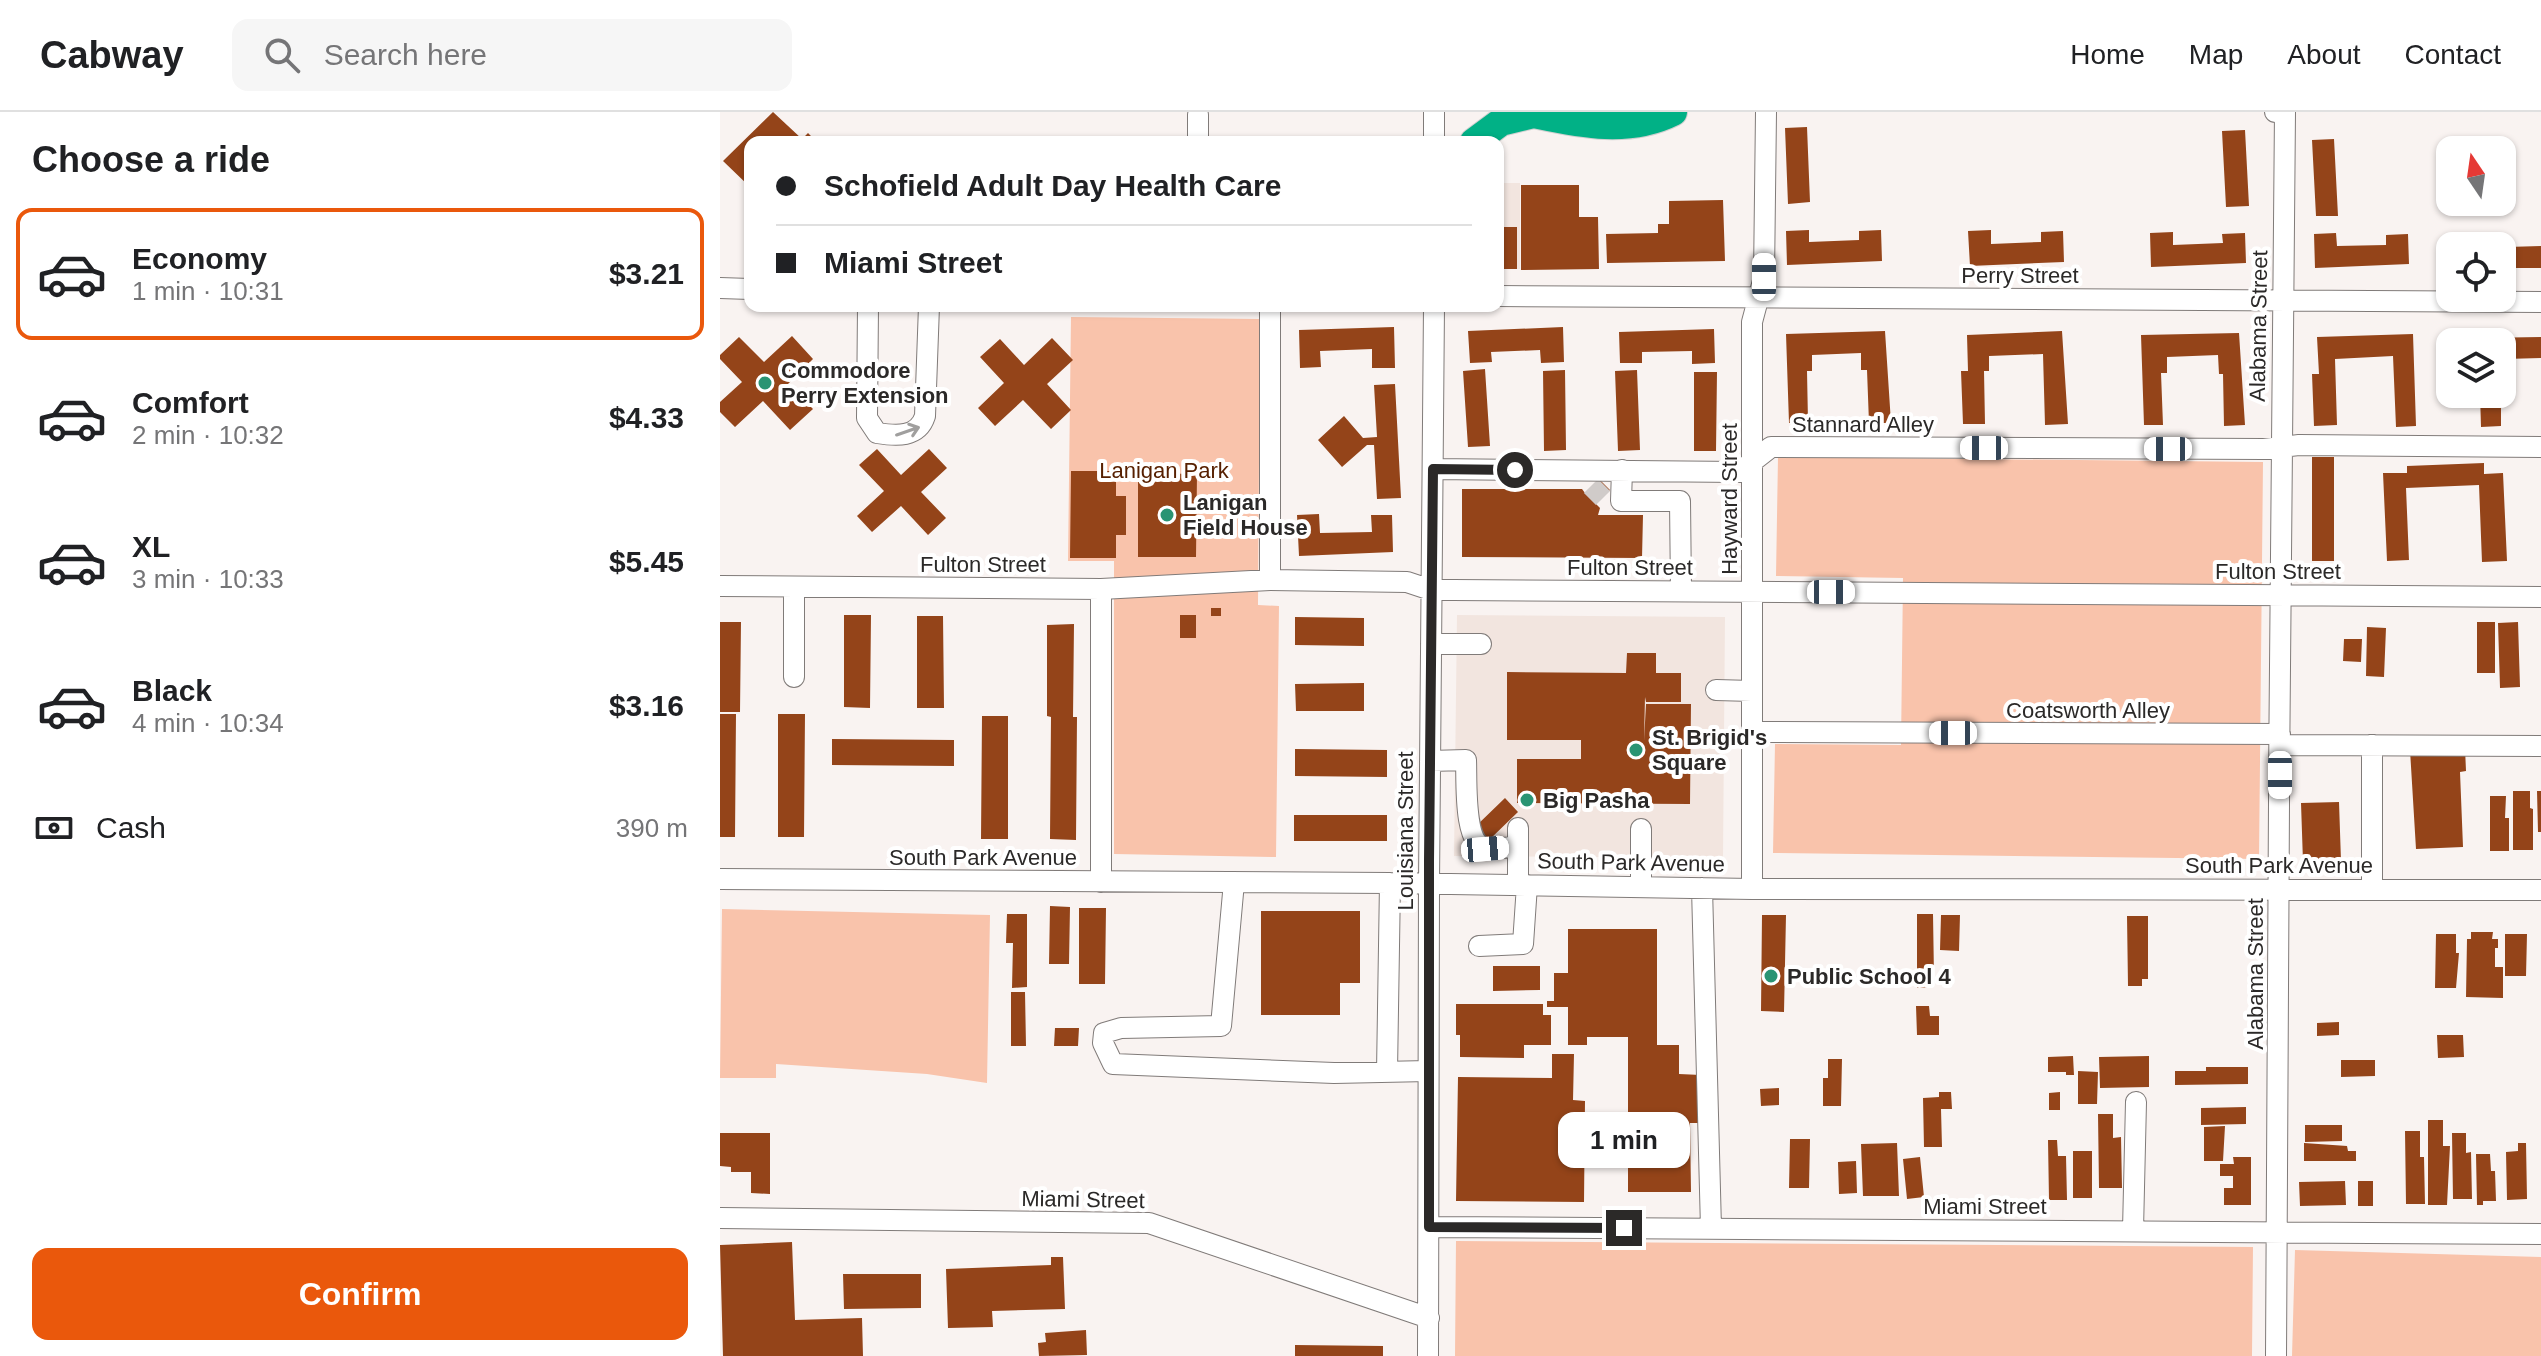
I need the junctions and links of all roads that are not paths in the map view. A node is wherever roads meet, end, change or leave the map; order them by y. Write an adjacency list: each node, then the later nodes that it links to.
1 (1434, 112): 9 (street)
2 (1673, 112): 6 (highway)
3 (1766, 112): 14 (street, Hayward Street)
4 (2275, 112): 5 (street)
5 (2285, 112): 15 (street, Alabama Street)
6 (1529, 113): 10 (highway)
7 (1198, 115): 8 (street)
8 (1198, 136)
9 (1434, 136)
10 (1482, 136)
11 (720, 288): 12 (street)
12 (744, 289)
13 (1504, 296): 14 (street, Perry Street)
14 (1758, 298): 15 (street, Perry Street); 23 (street, Hayward Street)
15 (2283, 301): 16 (street, Perry Street); 21 (street, Alabama Street)
16 (2541, 302)
17 (868, 312): 18 (street, one-way to 18)
18 (929, 312)
19 (1270, 312): 28 (street)
20 (1434, 312): 24 (street, Louisiana Street)
21 (2280, 447): 22 (street, Stannard Alley); 23 (street, Stannard Alley); 35 (street, Alabama Street)
22 (2541, 447)
23 (1753, 459): 26 (street, Stannard Alley); 34 (street, Hayward Street)
24 (1433, 469): 25 (street, Stannard Alley); 32 (street, Louisiana Street)
25 (1575, 470): 26 (street, Stannard Alley); 27 (street)
26 (1622, 470): 27 (street)
27 (1605, 495): 33 (street)
28 (1270, 580): 31 (street, Fulton Street); 32 (street, Fulton Street)
29 (720, 586): 30 (street, Fulton Street)
30 (794, 587): 31 (street, Fulton Street); 39 (street)
31 (1101, 589): 49 (street)
32 (1431, 590): 33 (street, Fulton Street); 37 (street, Louisiana Street)
33 (1681, 591): 34 (street, Fulton Street)
34 (1752, 592): 35 (street, Fulton Street); 41 (street, Hayward Street)
35 (2282, 595): 36 (street, Fulton Street); 43 (street, Alabama Street)
36 (2541, 597)
37 (1431, 644): 38 (street); 46 (street, Louisiana Street)
38 (1481, 644)
39 (794, 677)
40 (1716, 690): 41 (street)
41 (1752, 691): 42 (street, Hayward Street)
42 (1752, 732): 43 (street, Coatsworth Alley); 56 (street, Hayward Street)
43 (2280, 740): 44 (street, Coatsworth Alley); 57 (street, Alabama Street)
44 (2372, 745): 45 (street, Coatsworth Alley); 58 (street)
45 (2541, 746)
46 (1430, 761): 52 (street, Louisiana Street); 53 (street)
47 (1641, 829): 54 (street)
48 (720, 879): 49 (street, South Park Avenue)
49 (1101, 882): 50 (street, South Park Avenue)
50 (1234, 882): 51 (street, South Park Avenue); 62 (street)
51 (1390, 883): 52 (street, South Park Avenue); 62 (street)
52 (1429, 884): 53 (street, South Park Avenue); 61 (street, Louisiana Street)
53 (1523, 885): 54 (street, South Park Avenue); 60 (street)
54 (1641, 886): 55 (street, South Park Avenue)
55 (1702, 888): 56 (street, South Park Avenue); 66 (street)
56 (1752, 889): 57 (street, South Park Avenue)
57 (2279, 889): 58 (street, South Park Avenue); 68 (street, Alabama Street)
58 (2372, 890): 59 (street, South Park Avenue)
59 (2541, 890)
60 (1479, 946)
61 (1428, 1071): 62 (street); 65 (street, Louisiana Street)
62 (1387, 1072)
63 (2136, 1102): 67 (street)
64 (720, 1218): 70 (street, Miami Street)
65 (1429, 1227): 66 (street, Miami Street); 70 (street, Louisiana Street)
66 (1711, 1228): 67 (street, Miami Street)
67 (2133, 1230): 68 (street, Miami Street)
68 (2277, 1231): 69 (street, Miami Street); 72 (street, Alabama Street)
69 (2541, 1234)
70 (1429, 1318): 71 (street, Louisiana Street)
71 (1428, 1356)
72 (2276, 1356)

